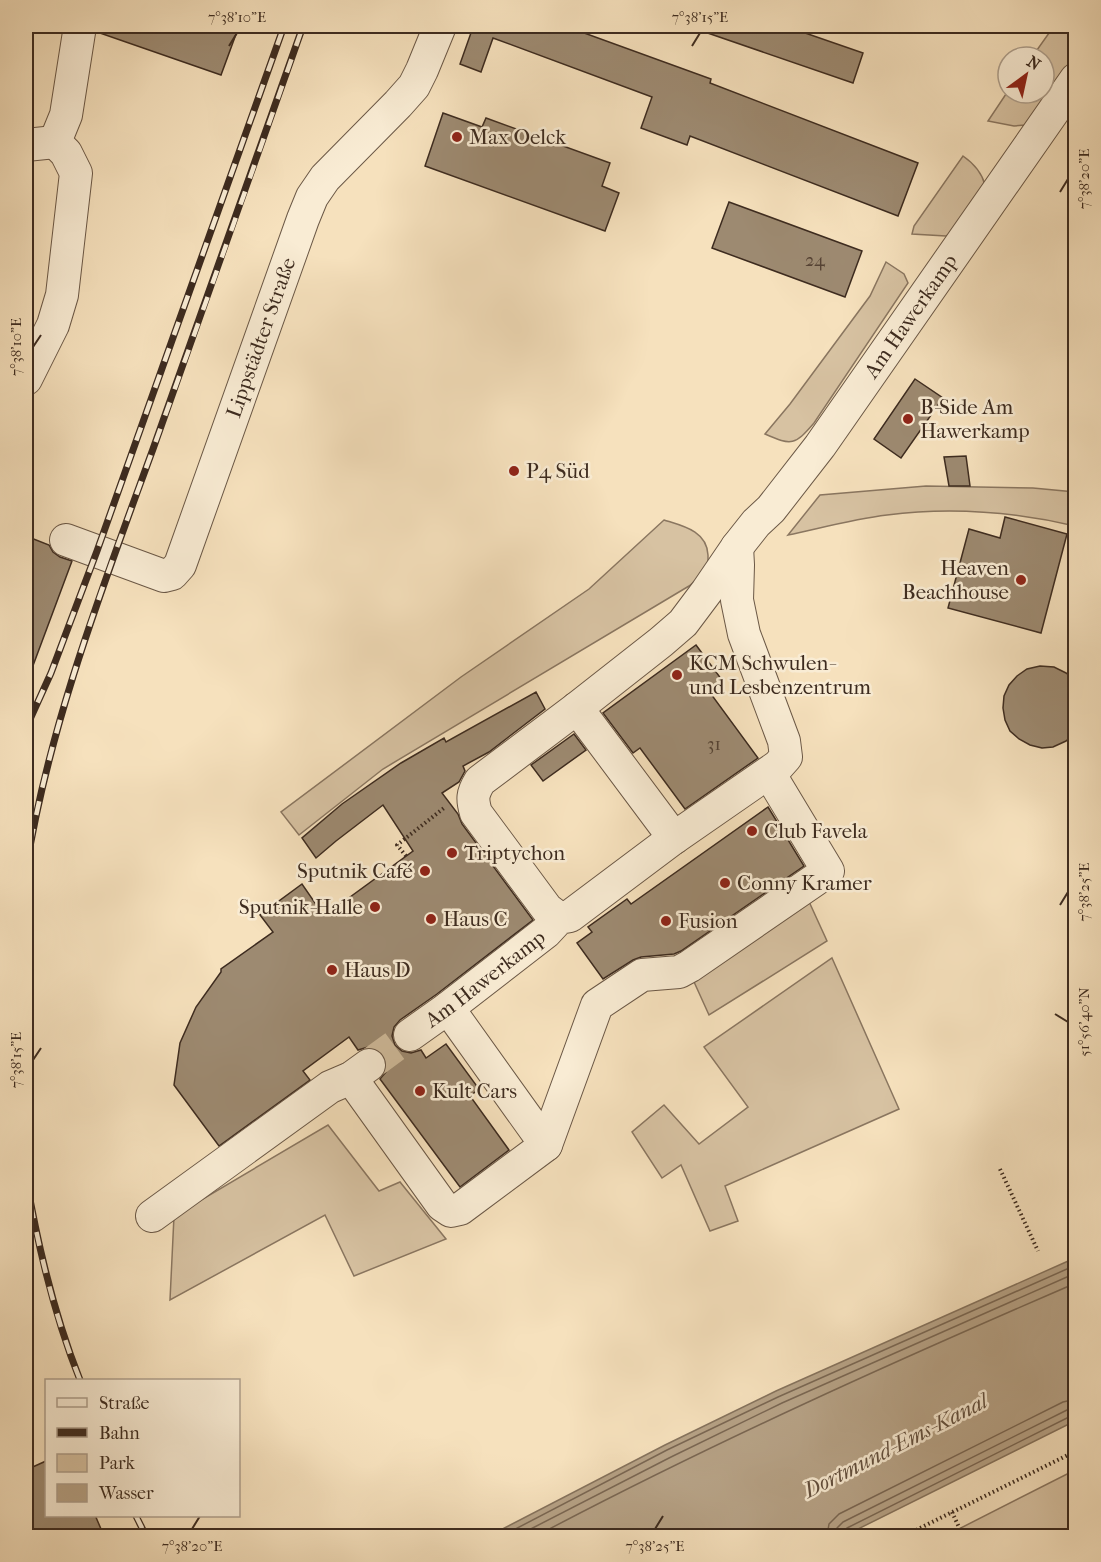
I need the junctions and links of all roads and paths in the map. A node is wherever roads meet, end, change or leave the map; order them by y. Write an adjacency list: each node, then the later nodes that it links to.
1 (80, 26): 4 (street)
2 (440, 26): 6 (street, Lippstädter Straße)
3 (1076, 79): 7 (street, Am Hawerkamp)
4 (40, 143): 5 (street)
5 (26, 379)
6 (66, 540)
7 (737, 547): 8 (street, Am Hawerkamp); 9 (street, Am Hawerkamp)
8 (577, 708): 10 (street, Am Hawerkamp); 11 (street)
9 (769, 773): 11 (street, Am Hawerkamp); 16 (street)
10 (473, 793): 12 (path); 13 (street, Am Hawerkamp)
11 (674, 838): 13 (street, Am Hawerkamp)
12 (406, 856)
13 (559, 918): 14 (street, Am Hawerkamp)
14 (448, 1008): 15 (street, Am Hawerkamp); 16 (street)
15 (410, 1035)
16 (546, 1144): 18 (street)
17 (1000, 1169): 19 (path)
18 (152, 1216)
19 (1038, 1251)
20 (1076, 1451): 21 (path)
21 (952, 1512): 22 (path); 23 (path)
22 (904, 1536)
23 (963, 1536)

